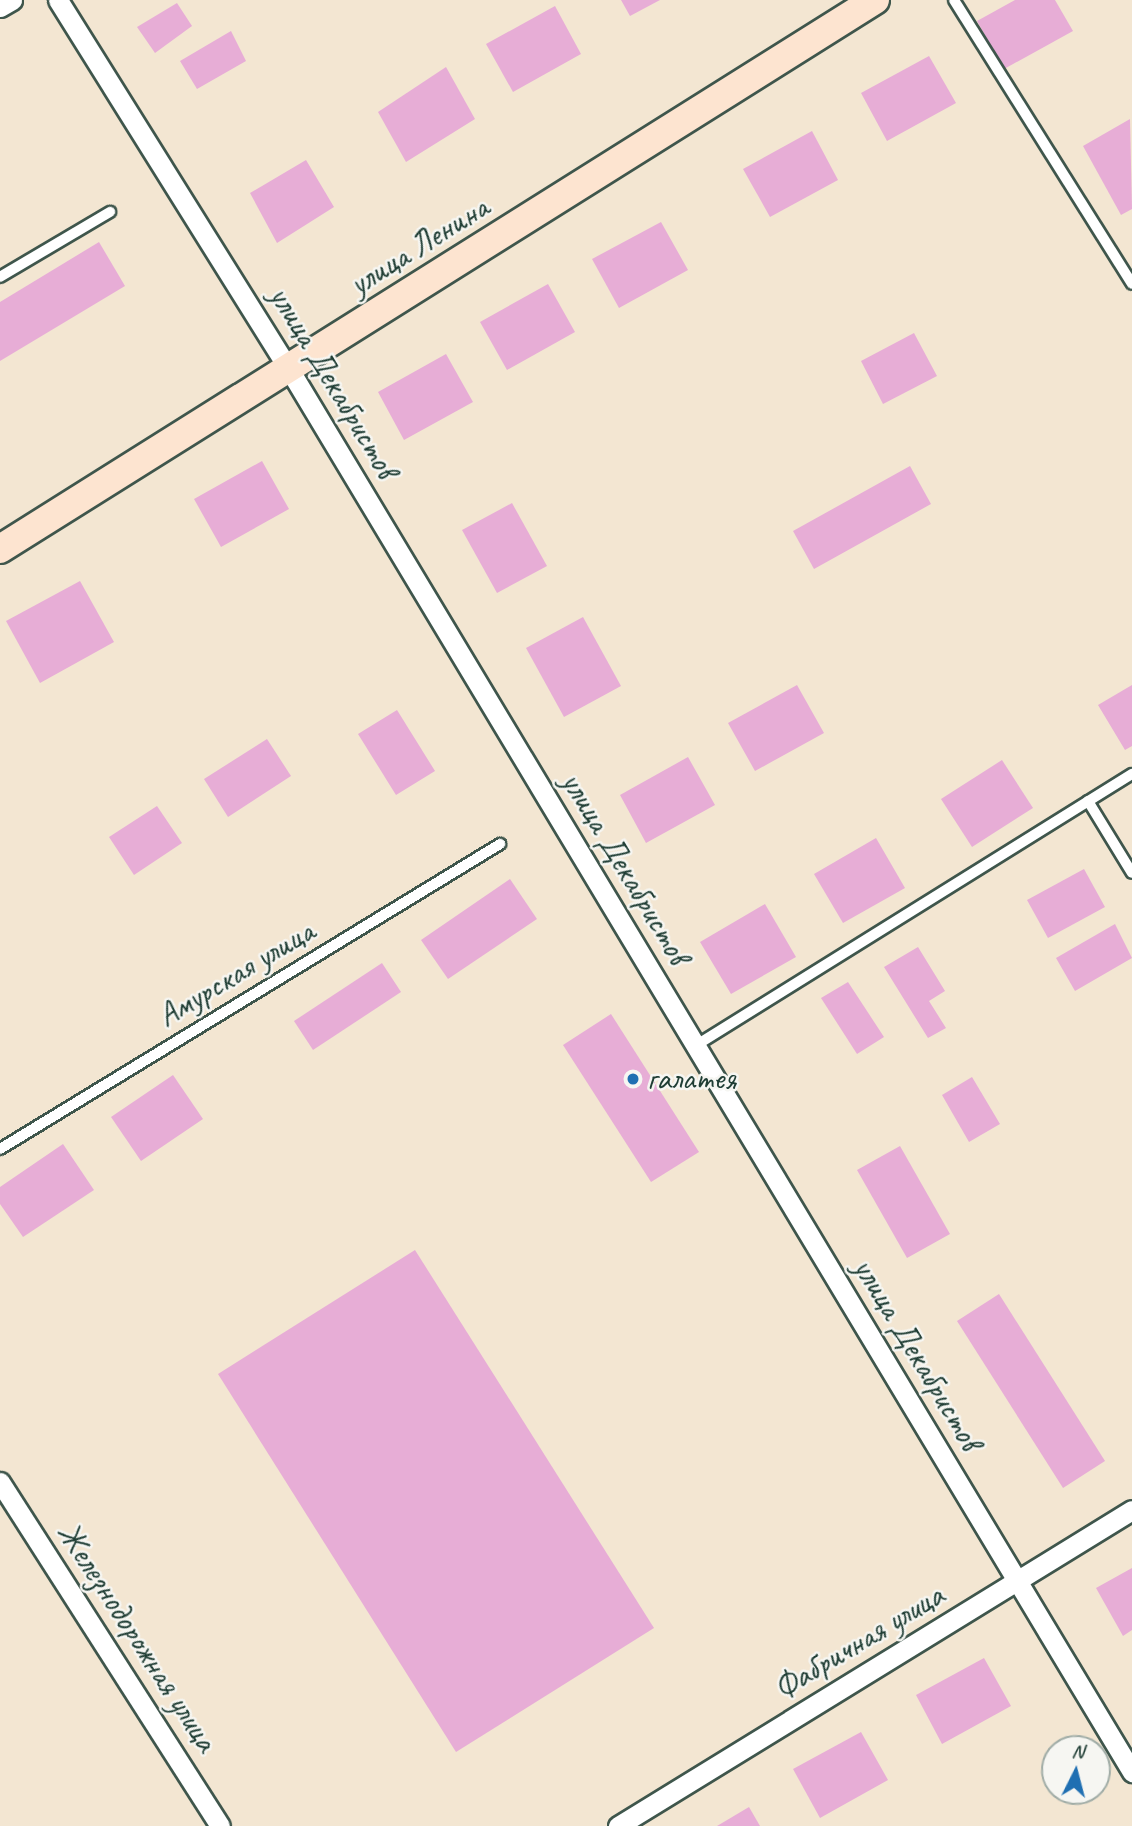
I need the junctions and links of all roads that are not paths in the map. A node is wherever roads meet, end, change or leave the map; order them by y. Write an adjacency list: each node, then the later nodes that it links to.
1 (12, 0): 5 (street)
2 (58, 0): 9 (street, улица Декабристов)
3 (875, 0): 9 (main road, улица Ленина)
4 (954, 0): 8 (lane)
5 (0, 7)
6 (110, 212): 7 (lane)
7 (0, 277)
8 (1132, 284)
9 (289, 369): 10 (main road, улица Ленина); 15 (street, улица Декабристов)
10 (0, 549)
11 (1132, 774): 12 (lane)
12 (1088, 801): 14 (lane); 15 (lane)
13 (500, 844): 16 (lane, Амурская улица)
14 (1132, 873)
15 (695, 1046): 19 (street, улица Декабристов)
16 (0, 1149)
17 (0, 1482): 21 (street, Железнодорожная улица)
18 (1132, 1510): 19 (street, Фабричная улица)
19 (1017, 1582): 20 (street, улица Декабристов); 22 (street, Фабричная улица)
20 (1132, 1772)
21 (220, 1826)
22 (618, 1826)

